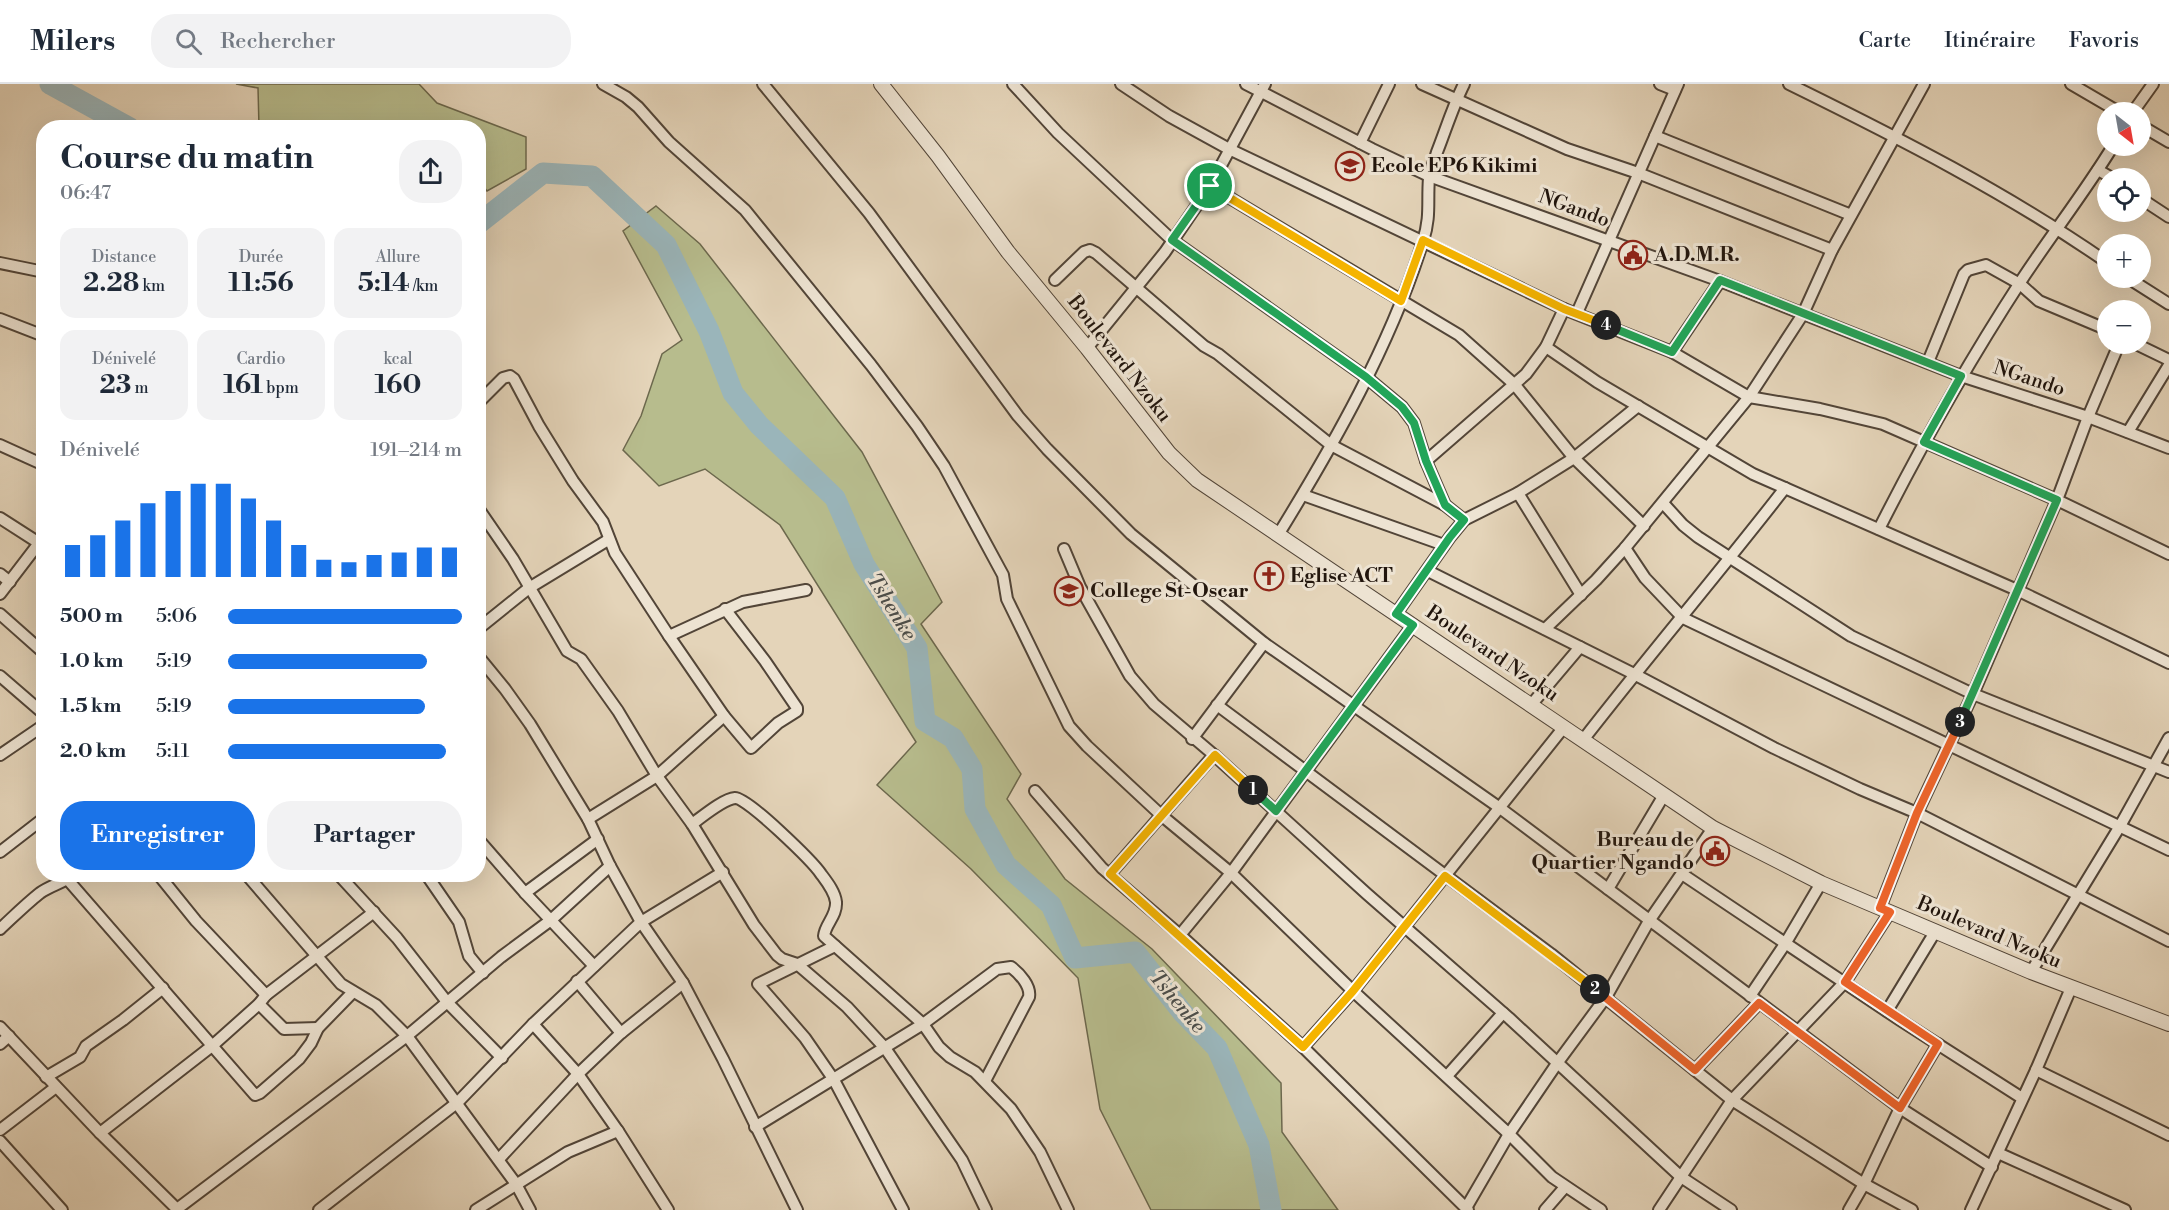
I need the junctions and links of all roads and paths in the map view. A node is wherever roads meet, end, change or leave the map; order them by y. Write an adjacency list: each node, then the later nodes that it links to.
1 (603, 84): 144 (street)
2 (763, 84): 114 (street)
3 (881, 84): 55 (street, Boulevard Nzoku)
4 (1013, 84): 34 (street)
5 (1121, 84): 25 (street)
6 (1246, 84): 16 (street, NGando)
7 (1389, 84): 24 (street)
8 (1422, 84): 17 (street)
9 (1464, 84): 17 (street)
10 (1659, 84): 15 (street)
11 (1789, 84): 22 (street)
12 (1924, 84): 22 (street)
13 (2071, 84): 18 (street)
14 (2153, 84): 19 (street)
15 (1677, 87): 21 (street)
16 (1263, 88): 24 (street, NGando); 25 (street)
17 (1456, 100): 27 (street); 28 (street)
18 (2102, 102)
19 (2140, 102)
20 (2151, 131): 23 (street)
21 (1655, 136): 27 (street); 31 (street)
22 (1894, 136): 31 (street); 33 (street)
23 (2169, 142)
24 (1360, 143): 28 (street, NGando)
25 (1229, 150): 29 (street); 35 (street)
26 (2097, 171): 33 (street)
27 (1638, 173): 36 (street); 37 (street)
28 (1429, 176): 35 (street); 36 (street, NGando)
29 (1210, 186): 34 (street); 46 (street)
30 (2151, 205): 32 (street)
31 (1851, 215): 37 (street)
32 (2169, 217)
33 (2056, 228): 38 (street); 43 (street)
34 (1172, 240): 44 (street); 63 (street)
35 (1423, 240): 46 (street); 48 (street)
36 (1610, 240): 42 (street, NGando); 49 (street)
37 (1832, 250): 50 (street)
38 (2097, 256)
39 (0, 263): 40 (street)
40 (36, 270)
41 (1055, 280): 44 (street)
42 (1720, 280): 50 (street, NGando); 57 (street)
43 (2020, 284): 52 (street); 60 (street); 62 (street)
44 (1137, 287): 55 (street); 72 (street)
45 (2144, 288): 47 (street)
46 (1401, 301): 63 (street); 64 (street)
47 (2169, 304)
48 (1564, 309): 49 (street); 54 (street)
49 (1577, 313): 57 (street)
50 (1803, 314): 60 (street, NGando); 66 (street)
51 (0, 319): 53 (street)
52 (2097, 325)
53 (36, 333)
54 (1546, 347): 64 (street); 67 (street)
55 (1087, 348): 89 (street, Boulevard Nzoku)
56 (2151, 351): 59 (street)
57 (1672, 352): 66 (street)
58 (2115, 354): 68 (street)
59 (2169, 360)
60 (1928, 362): 62 (street, NGando)
61 (2169, 365): 69 (street)
62 (1961, 376): 68 (street, NGando); 70 (street)
63 (1366, 377): 72 (street); 77 (street)
64 (1515, 385): 75 (street); 77 (street)
65 (486, 395): 90 (street)
66 (1749, 397): 70 (street); 73 (street)
67 (1638, 406): 73 (street); 75 (street)
68 (2088, 417): 69 (street, NGando); 81 (street)
69 (2128, 432): 74 (street, NGando)
70 (1924, 442): 81 (street); 88 (street)
71 (0, 445): 76 (street)
72 (1331, 445): 80 (street); 83 (street)
73 (1709, 446): 78 (street); 82 (street)
74 (2169, 448)
75 (1574, 458): 79 (street); 87 (street)
76 (36, 461)
77 (1426, 461): 83 (street)
78 (1785, 488): 88 (street); 97 (street)
79 (1518, 493): 86 (street); 105 (street)
80 (1303, 495): 89 (street); 92 (street)
81 (2057, 500): 96 (street); 103 (street)
82 (1663, 503): 87 (street); 97 (street)
83 (1445, 505): 86 (street)
84 (0, 518): 91 (street)
85 (486, 520): 101 (street)
86 (1464, 520): 92 (street)
87 (1644, 526): 93 (street)
88 (1879, 529): 103 (street)
89 (1278, 535): 108 (street, Boulevard Nzoku)
90 (608, 540): 101 (street); 113 (street)
91 (36, 542)
92 (1444, 545): 98 (street)
93 (1625, 548): 105 (street); 109 (street)
94 (1064, 549): 129 (street)
95 (36, 551): 100 (street)
96 (2169, 554)
97 (1730, 559): 109 (street); 121 (street)
98 (1428, 571): 108 (street); 112 (street)
99 (0, 574): 100 (street)
100 (10, 582): 104 (street)
101 (529, 588): 110 (street); 138 (street)
102 (806, 590): 106 (street)
103 (2017, 590): 117 (street); 121 (street)
104 (0, 594)
105 (1581, 595): 112 (street)
106 (725, 609): 113 (street); 126 (street)
107 (0, 614): 115 (street)
108 (1396, 614): 111 (street, Boulevard Nzoku)
109 (1683, 618): 119 (street); 132 (street)
110 (486, 623)
111 (1413, 625): 123 (street, Boulevard Nzoku); 124 (street)
112 (1545, 629): 116 (street)
113 (669, 636): 126 (street)
114 (1264, 643): 122 (street); 124 (street)
115 (36, 646)
116 (1580, 647): 119 (street); 123 (street)
117 (2169, 663)
118 (486, 666): 145 (street)
119 (1634, 674): 131 (street); 143 (street)
120 (0, 676): 125 (street)
121 (1973, 694): 132 (street); 135 (street)
122 (1217, 705): 129 (street); 136 (street)
123 (1532, 705): 127 (street, Boulevard Nzoku)
124 (1354, 706): 136 (street); 141 (street)
125 (36, 707)
126 (724, 716): 138 (street)
127 (1564, 727): 131 (street, Boulevard Nzoku); 141 (street)
128 (36, 730): 133 (street)
129 (1192, 738): 134 (street)
130 (2169, 738): 135 (street)
131 (1583, 740): 140 (street, Boulevard Nzoku)
132 (1950, 745): 143 (street); 148 (street)
133 (0, 754)
134 (1215, 755): 142 (street); 144 (street)
135 (2154, 765): 137 (street); 148 (street)
136 (1305, 770): 142 (street); 159 (street)
137 (2169, 772)
138 (657, 776): 145 (street); 147 (street)
139 (1035, 791): 157 (street)
140 (1664, 795): 149 (street, Boulevard Nzoku); 167 (street)
141 (1500, 808): 159 (street); 167 (street)
142 (1276, 811): 156 (street); 175 (street)
143 (1917, 813): 169 (street); 170 (street)
144 (1161, 815): 156 (street); 157 (street)
145 (588, 819): 150 (street)
146 (36, 824): 153 (street)
147 (692, 824): 155 (street); 181 (street)
148 (2120, 826): 152 (street); 169 (street)
149 (1713, 828): 158 (street); 166 (street, Boulevard Nzoku)
150 (598, 839): 154 (street); 168 (street)
151 (486, 848): 168 (street)
152 (2169, 850)
153 (0, 852)
154 (610, 866): 172 (street); 174 (street)
155 (723, 872): 174 (street); 183 (street)
156 (1231, 873): 178 (street); 192 (street)
157 (1110, 874): 178 (street)
158 (1682, 874): 173 (street); 180 (street)
159 (1445, 876): 175 (street); 194 (street)
160 (59, 882): 176 (street)
161 (75, 882): 190 (street)
162 (164, 882): 195 (street)
163 (253, 882): 182 (street)
164 (346, 882): 171 (street)
165 (432, 882): 186 (street)
166 (1821, 883): 170 (street, Boulevard Nzoku); 180 (street)
167 (1608, 889): 173 (street)
168 (525, 893): 172 (street)
169 (2079, 895): 179 (street); 185 (street)
170 (1885, 910): 177 (street, Boulevard Nzoku); 188 (street)
171 (374, 912): 182 (street); 197 (street)
172 (551, 920): 184 (street); 186 (street)
173 (1649, 921): 194 (street); 196 (street)
174 (641, 922): 184 (street); 189 (street)
175 (1405, 926): 192 (street); 199 (street)
176 (0, 929)
177 (1935, 932): 185 (street, Boulevard Nzoku); 198 (street)
178 (1180, 935): 212 (street)
179 (2169, 941)
180 (1785, 944): 188 (street); 196 (street)
181 (835, 946): 183 (street); 201 (street)
182 (318, 957): 193 (street); 195 (street)
183 (797, 964): 213 (street); 221 (street)
184 (594, 966): 187 (street)
185 (2031, 972): 191 (street, Boulevard Nzoku)
186 (483, 973): 197 (street)
187 (577, 981): 200 (street); 206 (street)
188 (1845, 982): 198 (street); 205 (street)
189 (683, 983): 206 (street); 229 (street)
190 (163, 988): 211 (street); 220 (street)
191 (2071, 988): 202 (street, Boulevard Nzoku); 217 (street)
192 (1353, 991): 212 (street); 219 (street)
193 (353, 992): 204 (street); 208 (street)
194 (1606, 997): 215 (street); 216 (street)
195 (263, 1000): 204 (street); 211 (street)
196 (1754, 1000): 205 (street); 216 (street)
197 (447, 1002): 208 (street); 214 (street)
198 (1887, 1011): 210 (street)
199 (1503, 1013): 215 (street); 219 (street)
200 (533, 1024): 214 (street); 218 (street)
201 (923, 1024): 213 (street); 222 (street); 222 (street)
202 (2169, 1024)
203 (0, 1027): 207 (street)
204 (318, 1028): 211 (street)
205 (1798, 1031): 225 (street); 227 (street)
206 (621, 1033): 218 (street)
207 (9, 1036): 209 (street); 220 (street)
208 (407, 1036): 226 (street); 242 (street)
209 (0, 1044)
210 (1938, 1044): 224 (street); 227 (street)
211 (212, 1046): 231 (street)
212 (1303, 1047): 243 (street)
213 (885, 1048): 221 (street); 251 (street)
214 (502, 1058): 226 (street)
215 (1558, 1062): 232 (street); 238 (street)
216 (1695, 1070): 225 (street)
217 (2036, 1070): 224 (street); 233 (street)
218 (578, 1074): 230 (street); 236 (street)
219 (1446, 1076): 232 (street)
220 (46, 1077): 223 (street)
221 (834, 1080): 229 (street); 250 (street)
222 (985, 1082): 252 (street)
223 (56, 1087): 228 (street); 231 (street)
224 (2022, 1098): 235 (street)
225 (1732, 1100): 238 (street); 240 (street)
226 (458, 1102): 236 (street); 245 (street)
227 (1900, 1108): 237 (street); 240 (street)
228 (2, 1127)
229 (755, 1127): 249 (street)
230 (618, 1131): 239 (street); 248 (street)
231 (100, 1133): 242 (street)
232 (1509, 1134): 241 (street); 243 (street)
233 (2169, 1135)
234 (0, 1141): 244 (street)
235 (1998, 1153): 237 (street); 260 (street)
236 (499, 1159): 239 (street)
237 (1992, 1167): 259 (street)
238 (1681, 1177): 255 (street); 256 (street)
239 (516, 1184): 246 (street); 247 (street)
240 (1864, 1184): 257 (street); 258 (street)
241 (1565, 1187): 253 (street); 254 (street)
242 (177, 1209)
243 (1467, 1209)
244 (62, 1210)
245 (319, 1210)
246 (476, 1210)
247 (530, 1210)
248 (668, 1210)
249 (797, 1210)
250 (903, 1210)
251 (986, 1210)
252 (1068, 1210)
253 (1545, 1210)
254 (1601, 1210)
255 (1659, 1210)
256 (1731, 1210)
257 (1848, 1210)
258 (1912, 1210)
259 (1971, 1210)
260 (2126, 1210)

